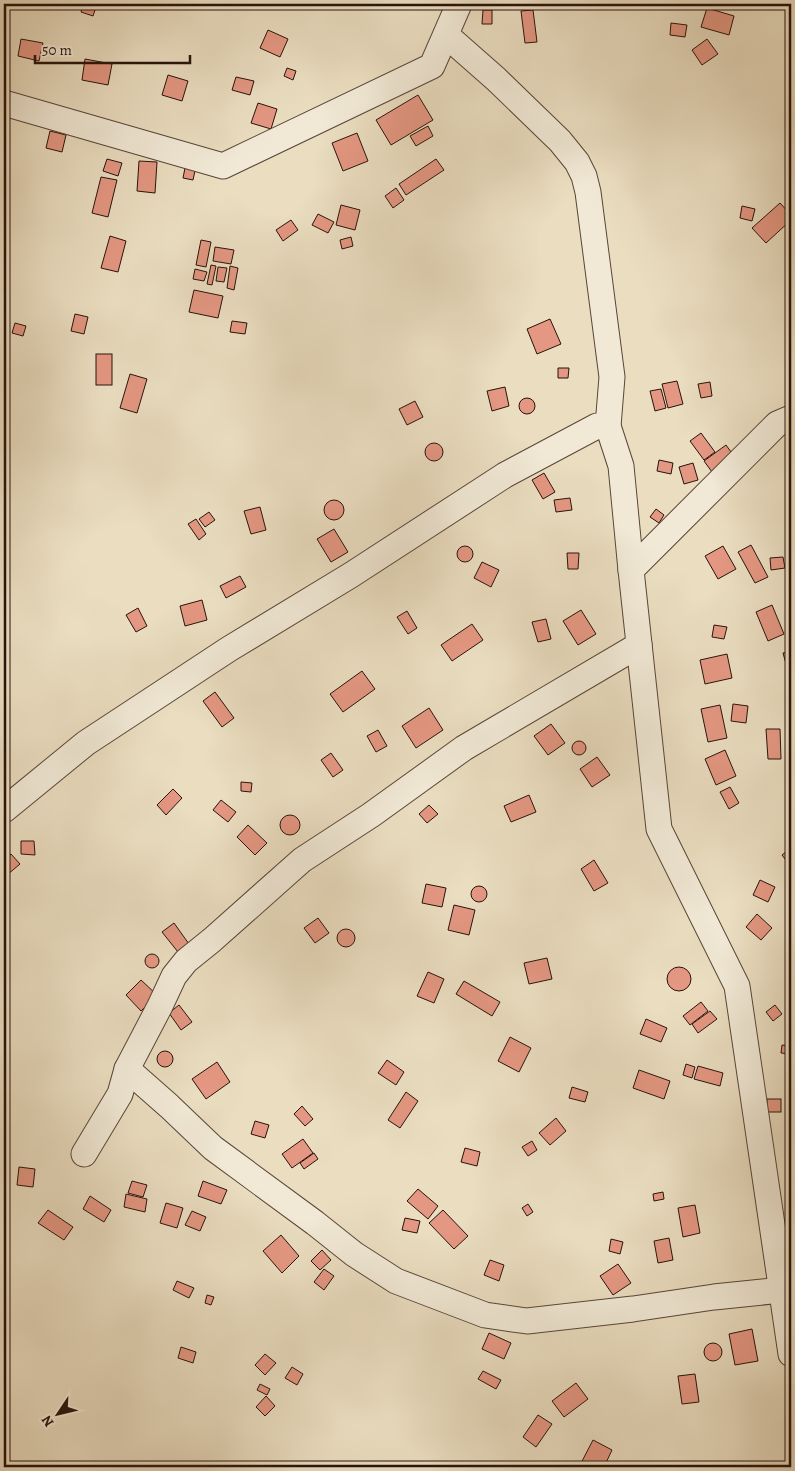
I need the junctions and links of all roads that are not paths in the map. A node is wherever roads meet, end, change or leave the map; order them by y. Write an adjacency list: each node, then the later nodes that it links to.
1 (459, 4): 2 (street)
2 (446, 35): 3 (street); 4 (street)
3 (4, 103)
4 (608, 426): 6 (street); 8 (street)
5 (786, 427): 6 (street)
6 (631, 570): 7 (street)
7 (639, 645): 9 (street); 11 (street)
8 (4, 810)
9 (127, 1069): 10 (street); 11 (street)
10 (84, 1154)
11 (787, 1288): 12 (street)
12 (791, 1354)

